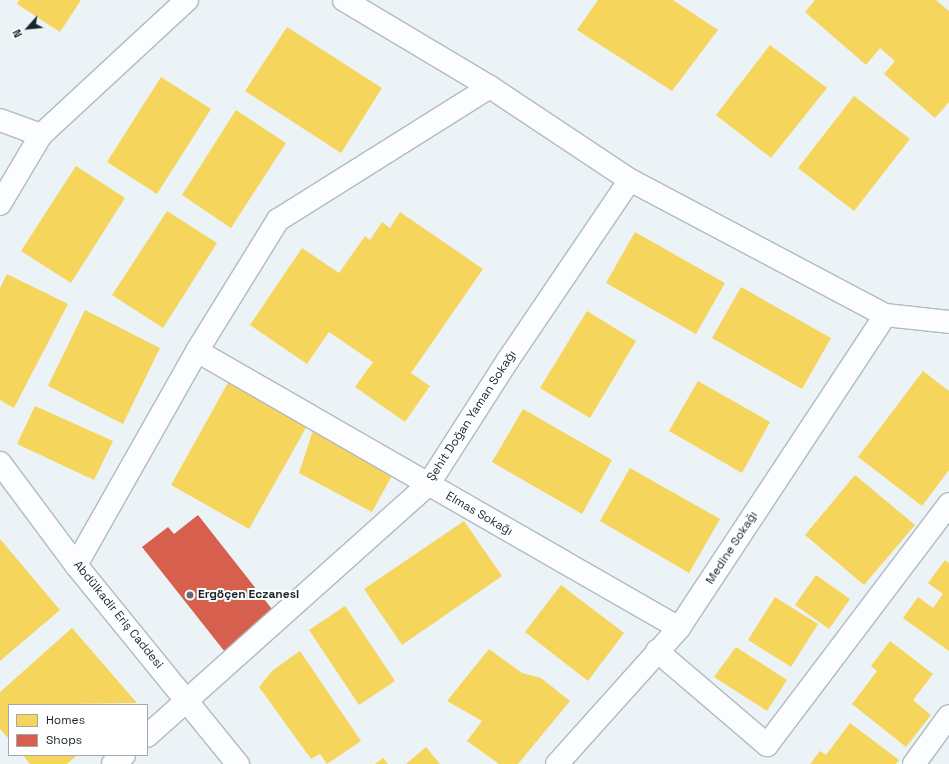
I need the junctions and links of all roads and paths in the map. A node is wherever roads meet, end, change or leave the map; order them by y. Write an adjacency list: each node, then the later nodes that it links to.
1 (187, 0): 5 (street)
2 (344, 0): 3 (street)
3 (490, 87): 6 (street); 10 (street)
4 (0, 120): 5 (street)
5 (41, 135): 7 (street)
6 (630, 180): 8 (street); 12 (street, Şehit Doğan Yaman Sokağı)
7 (0, 204)
8 (885, 315): 9 (street); 15 (street, Medine Sokağı)
9 (949, 322)
10 (197, 351): 12 (street, Elmas Sokağı); 14 (street)
11 (0, 463): 14 (street, Abdülkadir Eriş Caddesi)
12 (428, 486): 15 (street, Elmas Sokağı); 17 (street, Şehit Doğan Yaman Sokağı)
13 (949, 504): 16 (street)
14 (76, 565): 17 (street, Abdülkadir Eriş Caddesi)
15 (679, 628): 16 (street, Medine Sokağı)
16 (657, 651): 23 (street, Medine Sokağı)
17 (188, 702): 19 (street, Şehit Doğan Yaman Sokağı); 22 (street, Abdülkadir Eriş Caddesi)
18 (949, 716): 24 (street)
19 (148, 735)
20 (123, 756): 21 (street)
21 (113, 764)
22 (238, 764)
23 (557, 764)
24 (914, 764)

